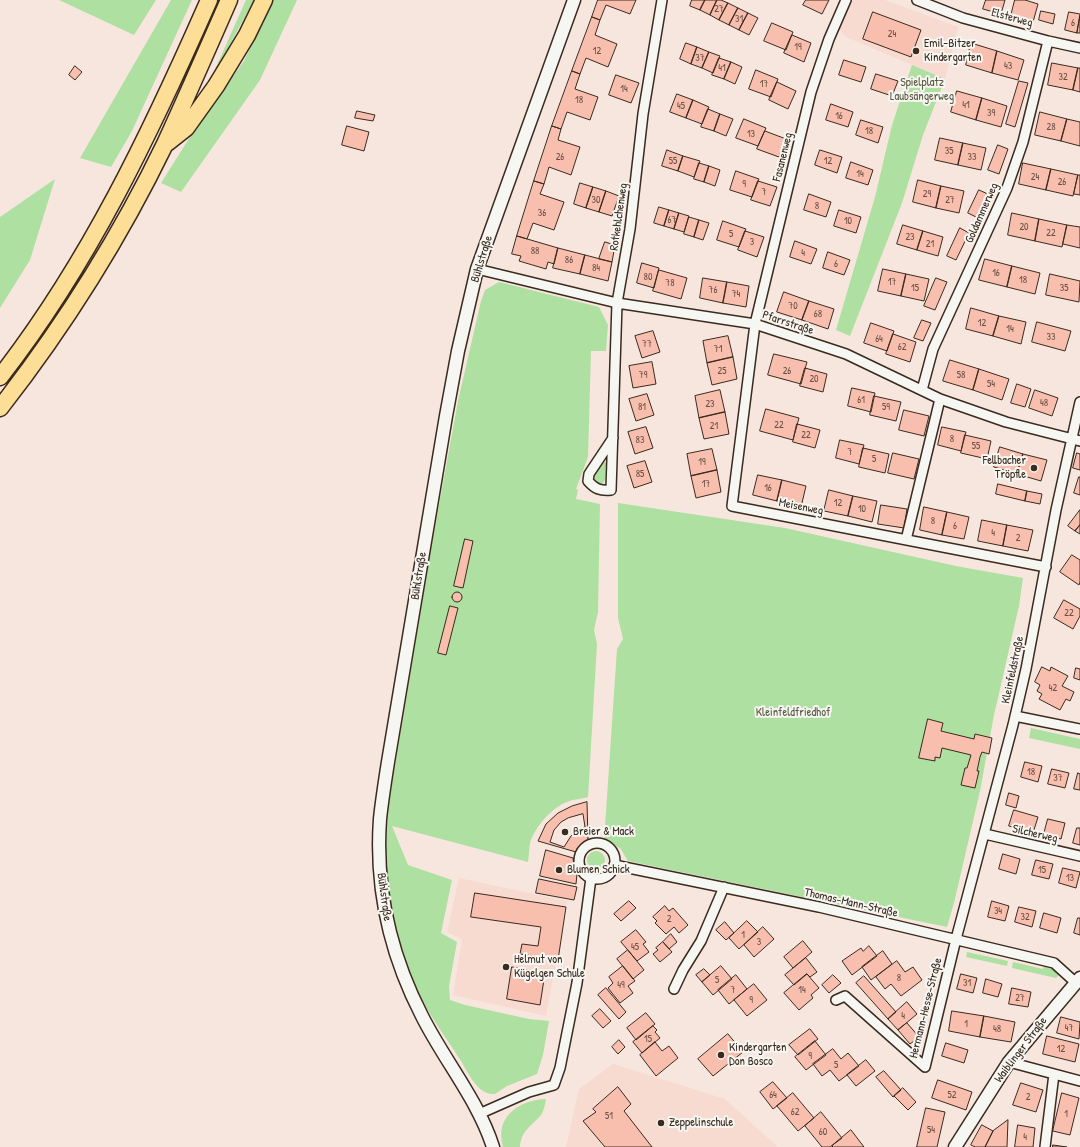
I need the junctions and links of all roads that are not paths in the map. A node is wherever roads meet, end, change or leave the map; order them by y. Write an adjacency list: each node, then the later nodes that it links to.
1 (209, 0): 14 (highway)
2 (229, 0): 10 (highway)
3 (264, 0): 10 (highway)
4 (574, 0): 11 (main road, Bühlstraße)
5 (662, 0): 12 (street, Rotkehlchenweg)
6 (846, 0): 13 (street, Fasanenweg)
7 (917, 0): 8 (street, Elsterweg)
8 (1048, 41): 9 (street, Elsterweg); 15 (street, Goldammerweg)
9 (1080, 48)
10 (164, 145): 18 (highway)
11 (477, 269): 12 (street, Pfarrstraße); 37 (main road, Bühlstraße)
12 (617, 303): 13 (street, Pfarrstraße); 19 (street, Rotkehlchenweg)
13 (755, 324): 15 (street, Pfarrstraße); 21 (street, Meisenweg)
14 (0, 377)
15 (922, 390): 16 (street, Pfarrstraße)
16 (940, 399): 20 (street, Pfarrstraße); 21 (street)
17 (1080, 402): 20 (street, Kleinfeldstraße)
18 (0, 408)
19 (613, 438): 19 (street, Rotkehlchenweg)
20 (1076, 440): 22 (street, Kleinfeldstraße)
21 (906, 540): 22 (street, Meisenweg)
22 (1046, 567): 23 (street, Kleinfeldstraße)
23 (1015, 716): 24 (street); 25 (street, Kleinfeldstraße)
24 (1080, 729)
25 (985, 834): 26 (street, Silcherweg); 30 (street, Kleinfeldstraße)
26 (1080, 856)
27 (614, 865): 28 (street); 28 (street); 29 (street, Thomas-Mann-Straße)
28 (592, 878): 37 (street)
29 (724, 887): 30 (street, Thomas-Mann-Straße); 32 (street)
30 (956, 939): 31 (street, Thomas-Mann-Straße); 33 (street, Hermann-Hesse-Straße)
31 (1077, 980): 34 (main road, Waiblinger Straße)
32 (674, 989)
33 (836, 1000)
34 (1009, 1062): 35 (street); 39 (main road, Waiblinger Straße)
35 (1054, 1074): 36 (street); 40 (street)
36 (1080, 1081)
37 (479, 1114): 38 (main road, Bühlstraße)
38 (493, 1147)
39 (955, 1147)
40 (1044, 1147)

